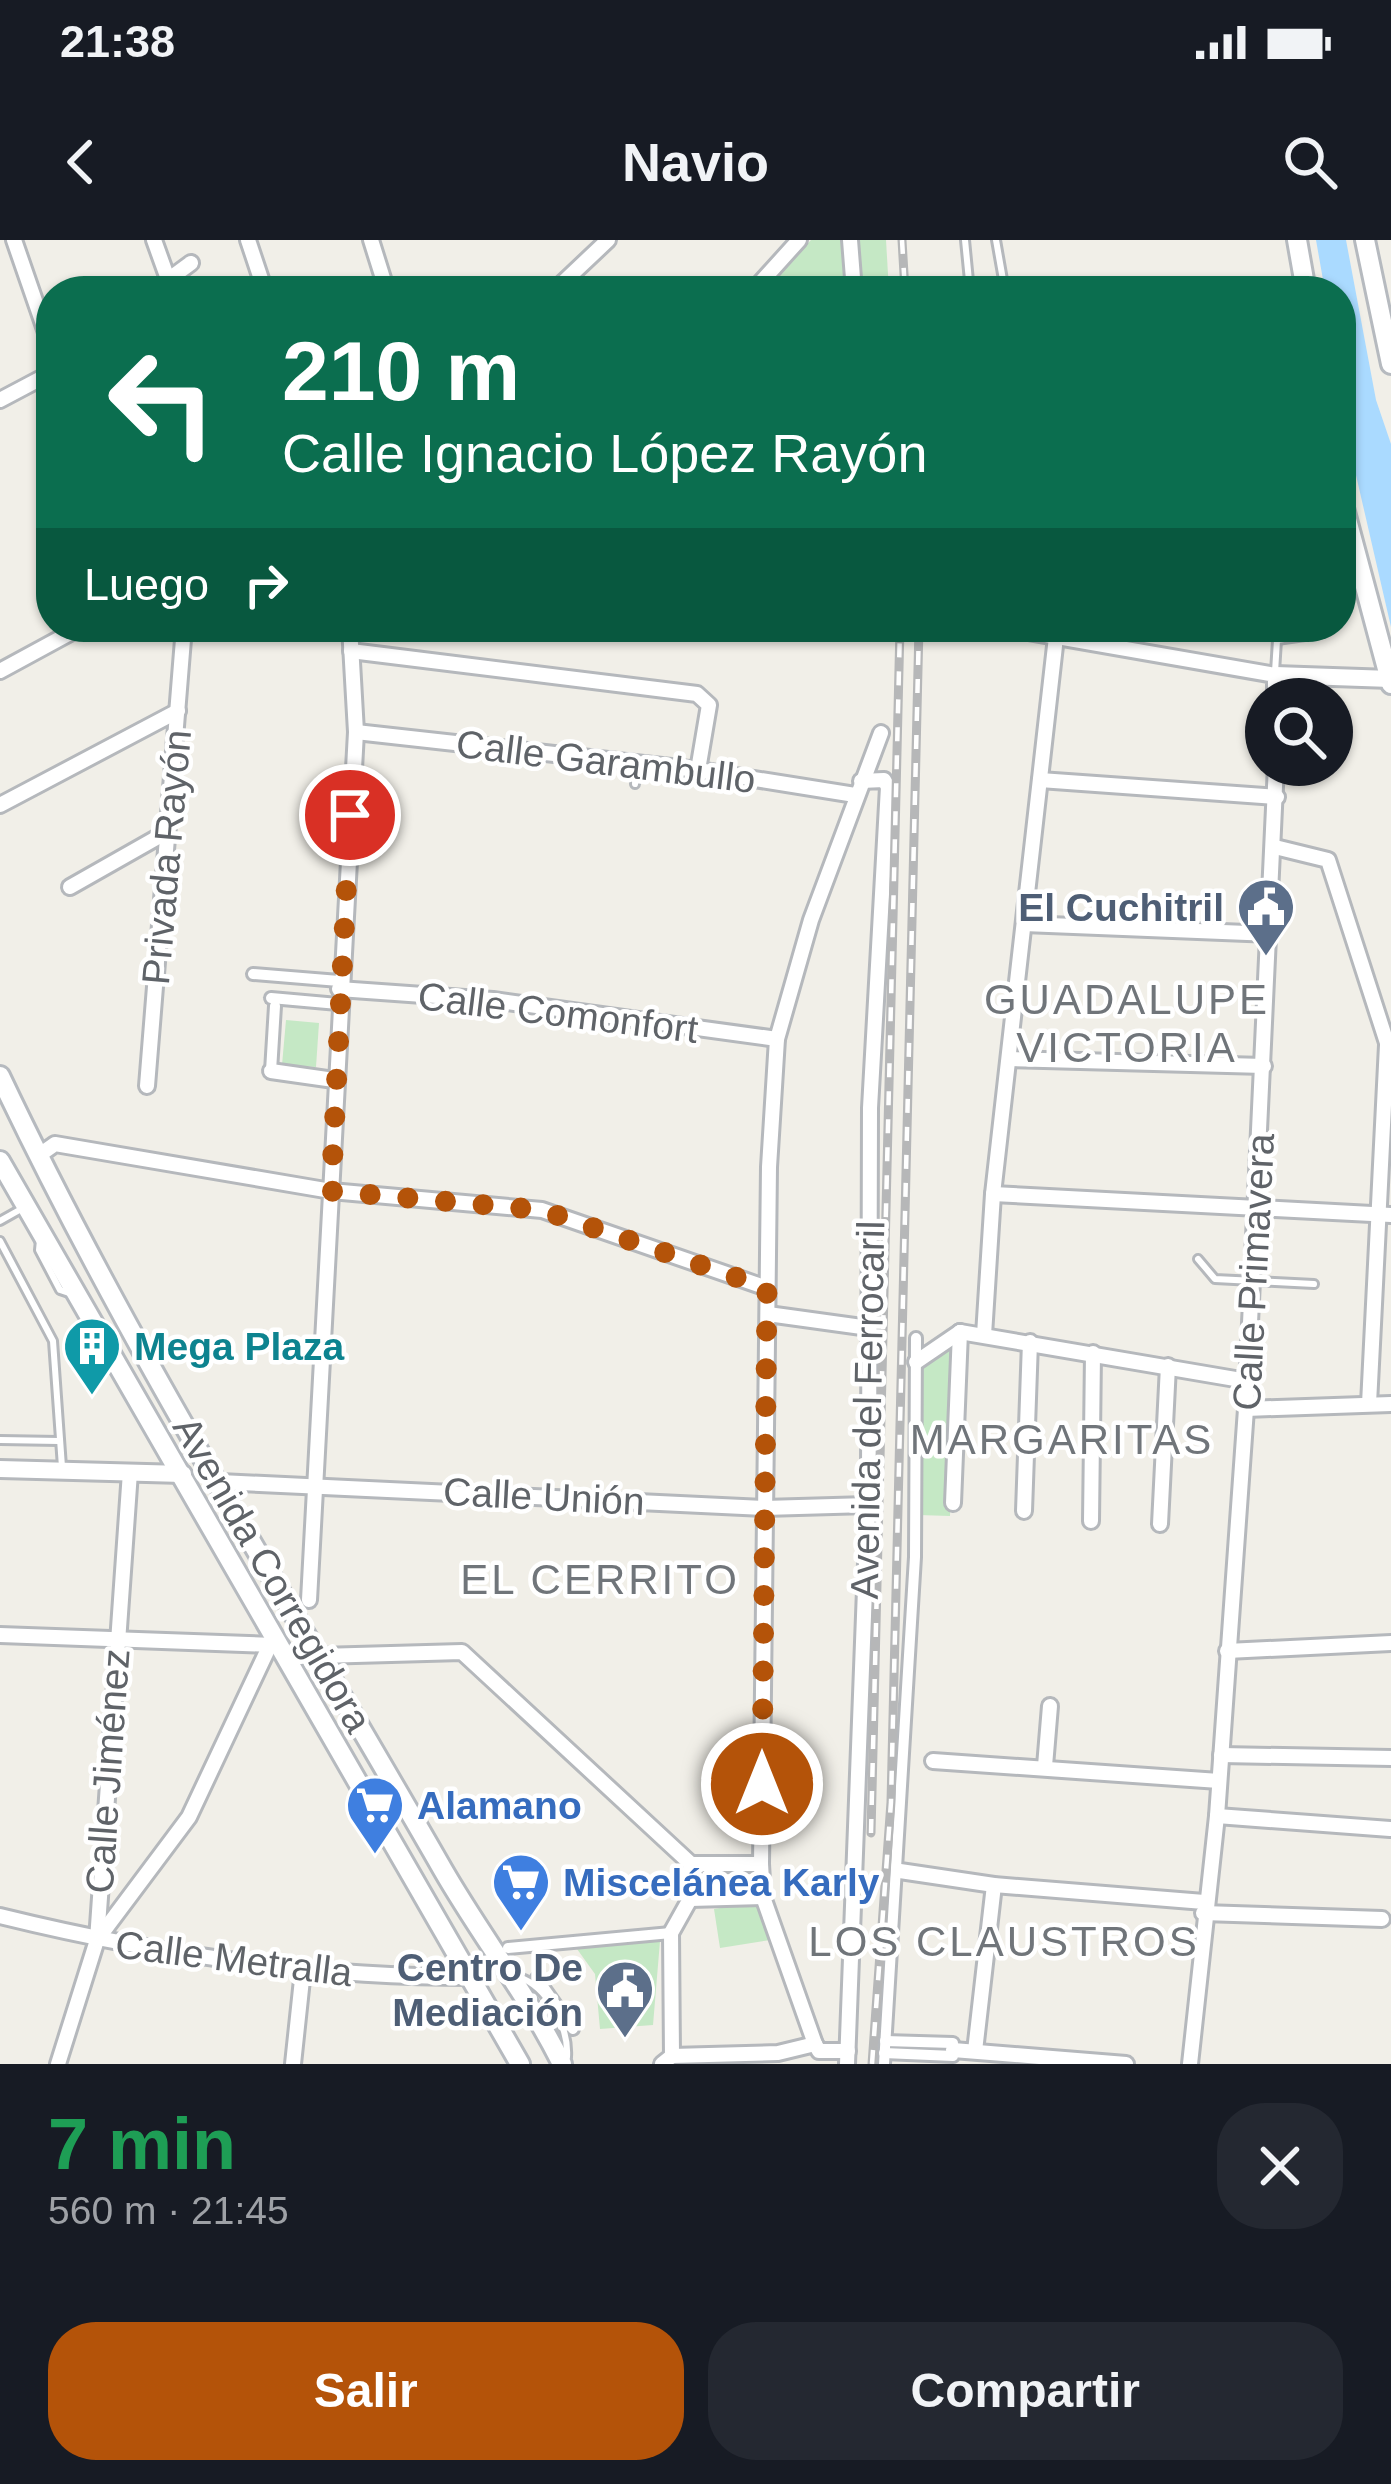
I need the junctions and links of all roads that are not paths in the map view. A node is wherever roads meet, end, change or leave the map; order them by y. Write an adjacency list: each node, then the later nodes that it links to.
1 (14, 240): 23 (street)
2 (154, 240): 13 (street)
3 (248, 240): 15 (street)
4 (371, 240): 16 (street)
5 (608, 240): 17 (street)
6 (799, 240): 18 (street)
7 (850, 240): 19 (street)
8 (965, 240): 20 (lane)
9 (996, 240): 21 (lane)
10 (1297, 240): 22 (main road)
11 (1365, 240): 24 (main road)
12 (191, 263): 14 (street)
13 (167, 276)
14 (172, 276)
15 (260, 276)
16 (382, 276)
17 (570, 276)
18 (767, 276)
19 (853, 276)
20 (969, 276)
21 (1002, 276)
22 (1303, 276)
23 (36, 304)
24 (1391, 364)
25 (36, 381): 26 (street)
26 (0, 400)
27 (1356, 553): 37 (main road)
28 (54, 642): 35 (street)
29 (183, 642): 38 (street, Privada Rayón)
30 (351, 642): 34 (street)
31 (1056, 642): 43 (street)
32 (1086, 642): 36 (street)
33 (1277, 642): 36 (lane)
34 (351, 652): 39 (street); 42 (street)
35 (0, 671)
36 (1275, 675): 37 (street)
37 (1390, 680)
38 (178, 711): 48 (street); 49 (street, Privada Rayón)
39 (356, 732): 41 (street, Calle Garambullo); 55 (street)
40 (881, 733): 46 (street)
41 (636, 763): 42 (street, Calle Garambullo); 44 (lane)
42 (698, 770): 46 (street, Calle Garambullo)
43 (1040, 780): 47 (street); 52 (street)
44 (634, 784)
45 (1277, 786): 47 (street, Calle Primavera)
46 (858, 788): 56 (street); 78 (street, Avenida del Ferrocaril)
47 (1277, 797): 50 (street, Calle Primavera)
48 (0, 805)
49 (167, 832): 51 (street); 63 (street, Privada Rayón)
50 (1274, 847): 53 (street, Calle Primavera); 57 (street)
51 (70, 887)
52 (1024, 924): 53 (street); 58 (street)
53 (1273, 934): 59 (street, Calle Primavera)
54 (253, 974): 55 (street)
55 (339, 992): 56 (street, Calle Comonfort); 60 (street); 62 (street)
56 (777, 1039): 76 (street)
57 (1389, 1049): 70 (street)
58 (1009, 1059): 59 (street); 67 (street)
59 (1264, 1066): 69 (street, Calle Primavera)
60 (271, 1071): 62 (street)
61 (0, 1076): 64 (main road, Avenida Corregidora)
62 (334, 1080): 66 (street)
63 (146, 1086)
64 (38, 1156): 66 (street); 96 (main road, Avenida Corregidora)
65 (0, 1161): 68 (main road, Avenida Corregidora)
66 (331, 1191): 76 (street); 97 (street)
67 (993, 1194): 69 (street); 80 (street)
68 (25, 1207): 71 (lane); 95 (main road, Avenida Corregidora)
69 (1257, 1211): 70 (street); 74 (street, Calle Primavera)
70 (1386, 1215): 87 (street)
71 (0, 1221)
72 (0, 1241): 91 (lane)
73 (1198, 1259): 74 (lane)
74 (1253, 1282): 75 (lane); 86 (street, Calle Primavera)
75 (1314, 1284)
76 (767, 1288): 77 (street)
77 (768, 1314): 78 (street); 100 (street)
78 (869, 1328): 99 (street, Avenida del Ferrocaril)
79 (959, 1332): 80 (street); 84 (street, Avenida del Ferrocaril); 98 (street)
80 (984, 1335): 82 (street)
81 (916, 1338): 84 (street, Avenida del Ferrocaril)
82 (1030, 1342): 83 (street); 101 (street)
83 (1093, 1353): 85 (street); 102 (street)
84 (916, 1362): 121 (street, Avenida del Ferrocaril)
85 (1168, 1366): 86 (street); 103 (street)
86 (1247, 1381): 89 (street, Calle Primavera)
87 (1369, 1404): 88 (street); 89 (street)
88 (1391, 1404)
89 (1246, 1409): 109 (street, Calle Primavera)
90 (0, 1440): 91 (lane)
91 (59, 1441): 93 (lane)
92 (0, 1468): 93 (street)
93 (62, 1470): 94 (street)
94 (130, 1472): 95 (street); 106 (street, Calle Jiménez)
95 (183, 1474): 108 (main road, Avenida Corregidora)
96 (220, 1482): 97 (street, Calle Unión); 110 (main road, Avenida Corregidora)
97 (315, 1489): 100 (street, Calle Unión); 104 (street)
98 (953, 1503)
99 (868, 1505): 100 (street, Calle Unión); 142 (street, Avenida del Ferrocaril)
100 (764, 1508): 120 (street)
101 (1024, 1511)
102 (1091, 1520)
103 (1160, 1524)
104 (309, 1600)
105 (0, 1635): 106 (street)
106 (115, 1638): 108 (street); 129 (street, Calle Jiménez)
107 (1391, 1643): 109 (street)
108 (273, 1645): 129 (street); 132 (main road, Avenida Corregidora)
109 (1227, 1651): 112 (street, Calle Primavera)
110 (320, 1656): 119 (street); 130 (main road, Avenida Corregidora)
111 (1050, 1706): 115 (street)
112 (1221, 1755): 113 (street); 116 (street, Calle Primavera)
113 (1391, 1758)
114 (932, 1761): 115 (street)
115 (1045, 1766): 116 (street)
116 (1219, 1781): 117 (street, Calle Primavera)
117 (1216, 1816): 118 (street); 125 (street, Calle Primavera)
118 (1390, 1828)
119 (691, 1864): 120 (street); 124 (street)
120 (761, 1864): 123 (street)
121 (900, 1870): 122 (street); 140 (street, Avenida del Ferrocaril)
122 (994, 1885): 125 (street); 139 (street)
123 (763, 1897): 124 (street); 137 (street)
124 (690, 1899): 128 (street)
125 (1204, 1907): 127 (street); 148 (street, Calle Primavera)
126 (0, 1916): 129 (street, Calle Metralla)
127 (1382, 1919)
128 (671, 1933): 130 (street); 143 (street)
129 (97, 1940): 131 (street, Calle Metralla); 144 (street, Calle Jiménez)
130 (502, 1956): 134 (lane); 136 (main road, Avenida Corregidora)
131 (304, 1970): 132 (street, Calle Metralla); 145 (street)
132 (471, 1977): 141 (main road, Avenida Corregidora)
133 (536, 1978): 135 (street)
134 (554, 2012): 136 (lane); 146 (lane)
135 (573, 2029)
136 (547, 2034): 141 (main road); 146 (main road, Avenida Corregidora)
137 (815, 2044): 142 (street); 143 (street)
138 (953, 2050): 139 (street); 140 (street)
139 (975, 2051): 147 (street)
140 (884, 2053)
141 (516, 2057)
142 (848, 2058)
143 (674, 2060)
144 (58, 2064)
145 (293, 2064)
146 (564, 2064)
147 (1126, 2064)
148 (1190, 2064)

